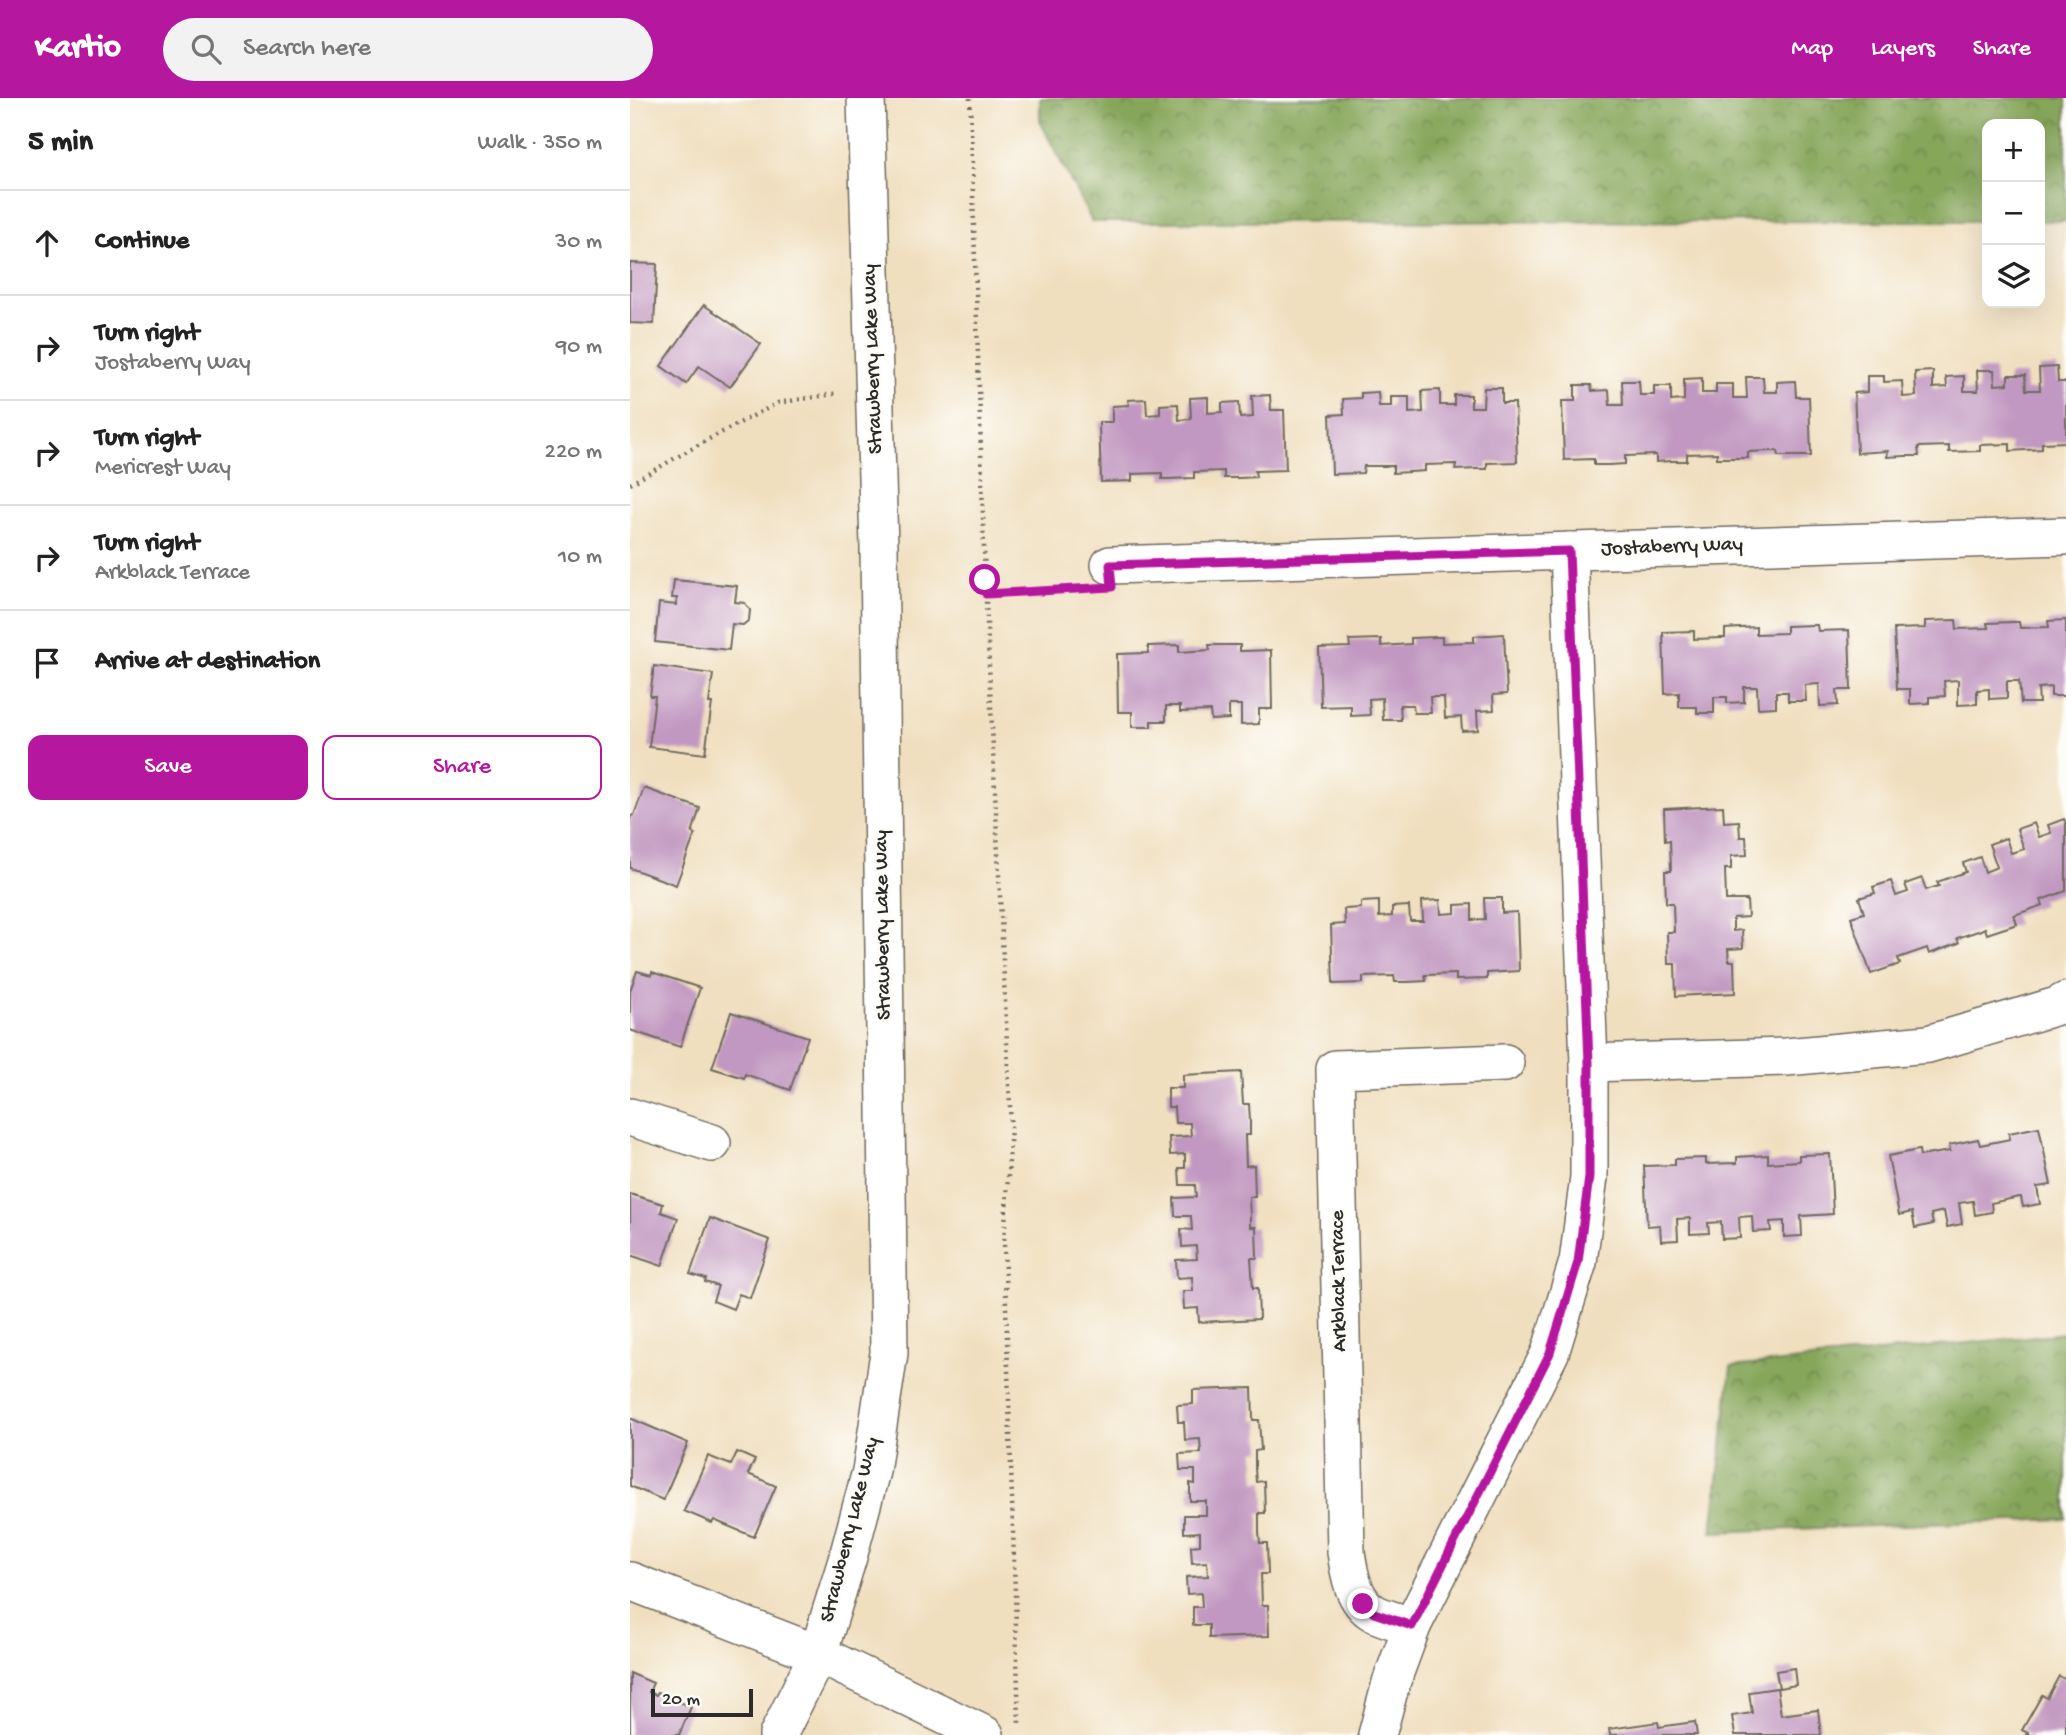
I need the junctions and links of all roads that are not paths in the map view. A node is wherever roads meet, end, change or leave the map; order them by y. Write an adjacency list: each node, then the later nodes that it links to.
1 (866, 98): 12 (street, Strawberry Lake Way)
2 (2066, 536): 3 (street, Jostaberry Way)
3 (1569, 551): 4 (street, Jostaberry Way); 7 (street)
4 (1110, 565)
5 (2066, 1000): 7 (street)
6 (1505, 1063): 11 (street, Arkblack Terrace)
7 (1589, 1063): 11 (street)
8 (630, 1117): 9 (street)
9 (712, 1143)
10 (630, 1581): 12 (street)
11 (1412, 1626): 15 (street)
12 (818, 1654): 13 (street); 14 (street, Strawberry Lake Way)
13 (1002, 1730)
14 (779, 1735)
15 (1377, 1735)

